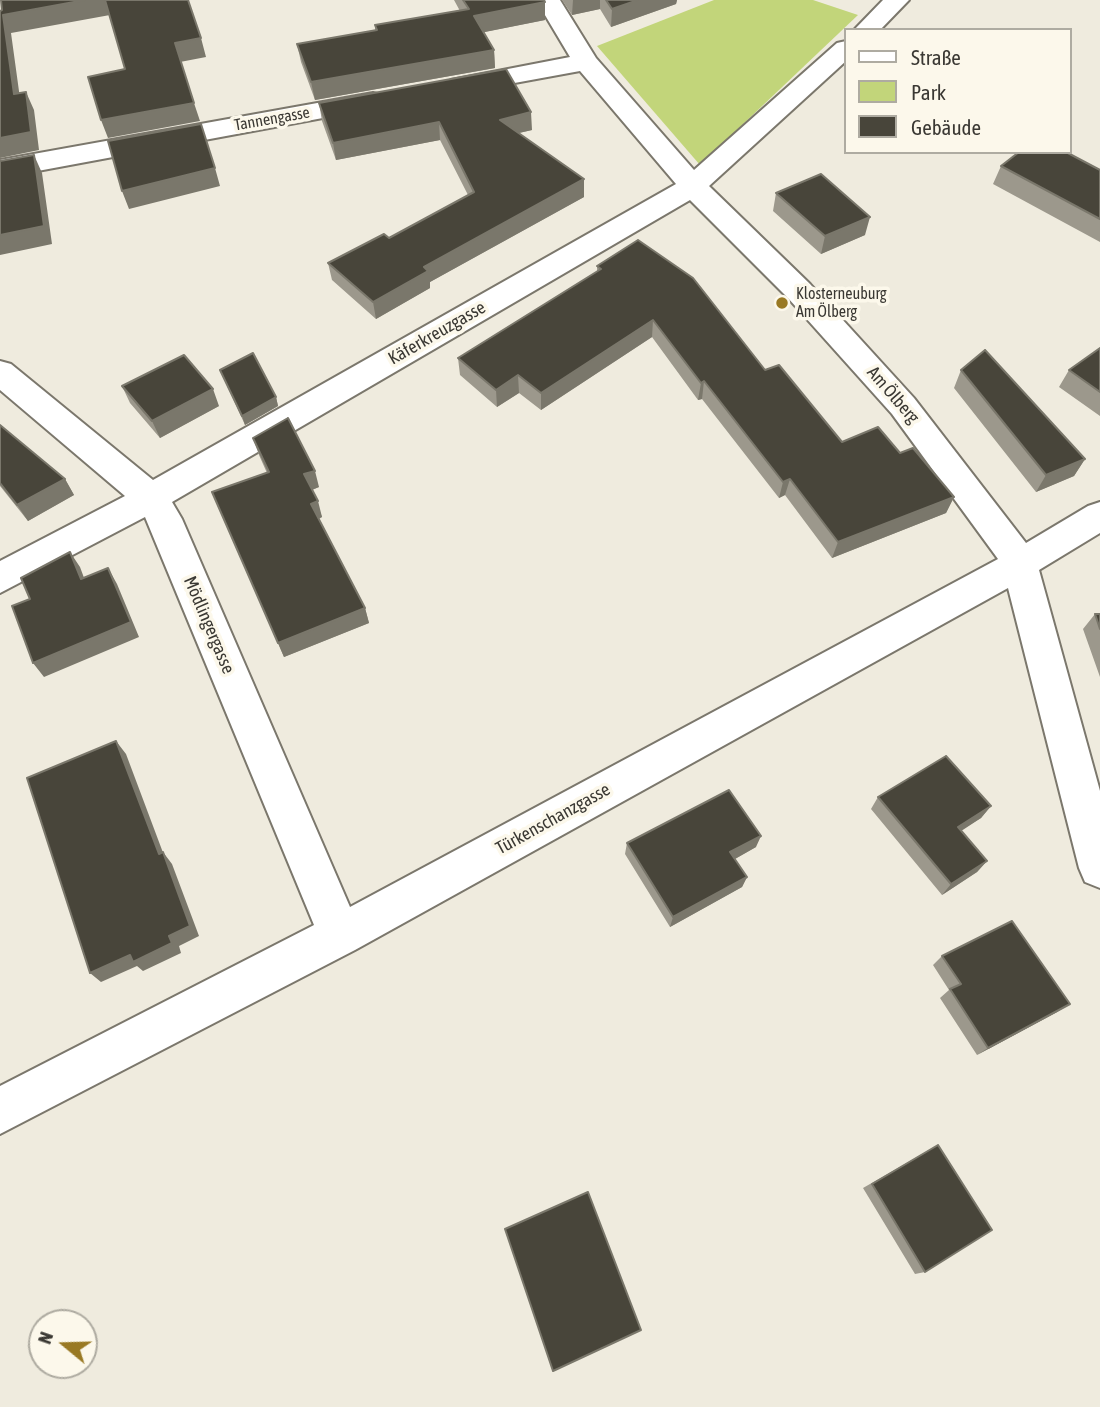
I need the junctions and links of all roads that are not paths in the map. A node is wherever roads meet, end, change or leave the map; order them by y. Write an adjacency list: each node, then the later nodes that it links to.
1 (548, 0): 5 (street, Am Ölberg)
2 (897, 0): 3 (street)
3 (868, 28)
4 (844, 50): 9 (street, Käferkreuzgasse)
5 (586, 62): 6 (street); 9 (street, Am Ölberg)
6 (436, 90)
7 (395, 97): 8 (street, Tannengasse)
8 (0, 169)
9 (693, 186): 11 (street, Käferkreuzgasse); 13 (street, Am Ölberg)
10 (0, 372): 11 (street, Mödlingergasse)
11 (151, 498): 14 (street, Käferkreuzgasse); 16 (street, Mödlingergasse)
12 (1100, 516): 13 (street, Türkenschanzgasse)
13 (1020, 564): 15 (street, Am Ölberg); 16 (street, Türkenschanzgasse)
14 (0, 578)
15 (1100, 868)
16 (340, 935): 17 (street, Türkenschanzgasse)
17 (0, 1111)

